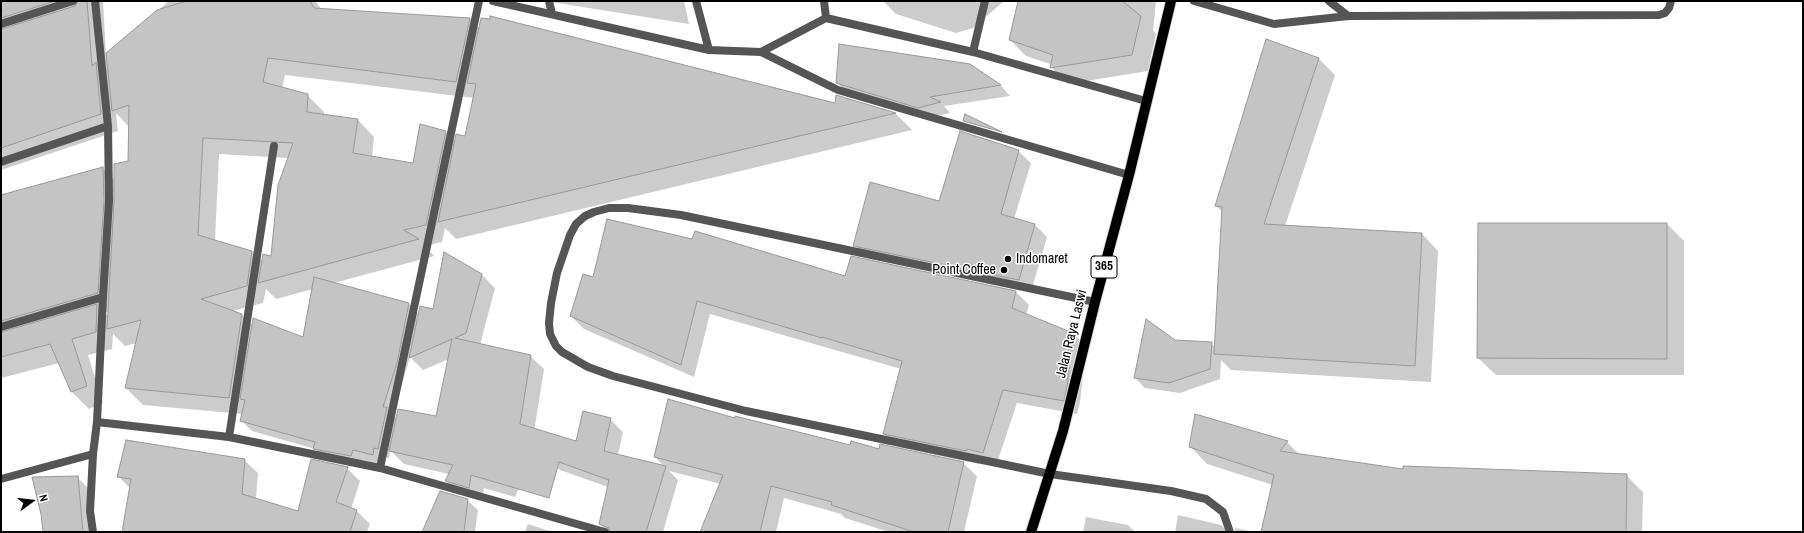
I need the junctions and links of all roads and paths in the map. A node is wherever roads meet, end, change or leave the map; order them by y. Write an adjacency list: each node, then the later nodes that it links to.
1 (73, 1): 16 (street)
2 (95, 1): 21 (street)
3 (479, 1): 31 (street)
4 (492, 1): 13 (street)
5 (549, 1): 13 (street)
6 (696, 1): 17 (street)
7 (824, 1): 15 (street)
8 (985, 1): 19 (street)
9 (1171, 1): 20 (main road, Jalan Raya Laswi / 365)
10 (1194, 1): 14 (street)
11 (1329, 1): 14 (street)
12 (1671, 1): 14 (street)
13 (552, 14): 17 (street)
14 (1348, 16)
15 (826, 18): 18 (street); 19 (street)
16 (1, 24)
17 (709, 50): 18 (street)
18 (761, 52): 24 (street)
19 (973, 52): 20 (street)
20 (1146, 101): 24 (main road, Jalan Raya Laswi / 365)
21 (108, 126): 23 (street); 25 (street)
22 (274, 146): 29 (street)
23 (1, 162)
24 (1129, 175): 26 (main road, Jalan Raya Laswi / 365)
25 (102, 297): 27 (street); 28 (street)
26 (1095, 302): 32 (main road, Jalan Raya Laswi / 365); 32 (street)
27 (1, 328)
28 (97, 422): 29 (street); 30 (street)
29 (229, 437): 31 (street)
30 (93, 454): 33 (street); 34 (street)
31 (380, 468): 35 (street)
32 (1050, 474): 36 (main road, Jalan Raya Laswi / 365); 37 (street)
33 (1, 479)
34 (94, 532)
35 (605, 532)
36 (1031, 532)
37 (1230, 532)

